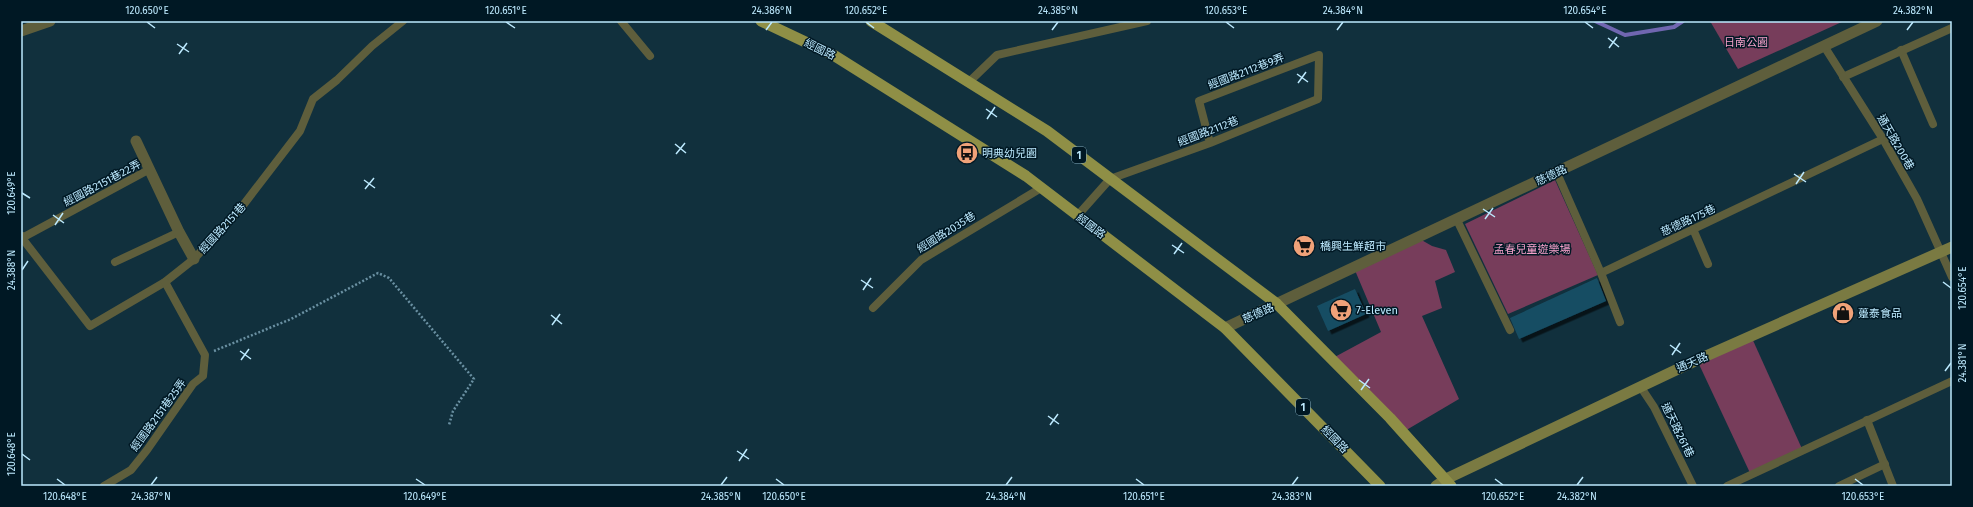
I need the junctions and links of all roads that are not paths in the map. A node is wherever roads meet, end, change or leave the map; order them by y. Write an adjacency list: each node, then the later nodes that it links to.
1 (50, 21): 9 (street)
2 (403, 21): 31 (lane, 經國路2151巷)
3 (621, 21): 13 (lane)
4 (761, 21): 23 (main road, 經國路 / 1)
5 (871, 21): 15 (main road, 1)
6 (1147, 21): 15 (lane)
7 (1877, 21): 10 (street, 慈德路)
8 (1952, 28): 11 (lane)
9 (21, 32)
10 (1824, 46): 14 (lane, 通天路200巷); 21 (street, 慈德路)
11 (1901, 50): 14 (lane); 16 (lane)
12 (1319, 55): 19 (lane, 經國路2112巷); 19 (lane, 經國路2112巷9弄)
13 (650, 56)
14 (1843, 76): 17 (lane, 通天路200巷)
15 (969, 82): 22 (main road, 1)
16 (1933, 124)
17 (1883, 139): 26 (lane, 慈德路175巷); 30 (lane, 通天路200巷)
18 (136, 142): 20 (street)
19 (1210, 143): 22 (lane, 經國路2112巷)
20 (150, 169): 27 (street); 28 (lane, 經國路2151巷22弄)
21 (1557, 173): 25 (street, 慈德路); 34 (lane)
22 (1110, 178): 24 (lane, 經國路2112巷); 37 (main road, 1)
23 (1041, 188): 24 (main road, 經國路 / 1); 38 (lane, 經國路2035巷)
24 (1078, 215): 40 (main road, 經國路 / 1)
25 (1457, 220): 37 (street, 慈德路); 41 (lane)
26 (1693, 229): 33 (lane); 34 (lane, 慈德路175巷)
27 (179, 232): 31 (street); 32 (lane)
28 (22, 238): 36 (lane, 經國路2151巷)
29 (1952, 247): 30 (main road, 通天路)
30 (1941, 254): 35 (lane, 通天路200巷); 43 (main road, 通天路)
31 (194, 259): 36 (lane, 經國路2151巷)
32 (115, 262)
33 (1708, 264)
34 (1602, 273): 39 (lane)
35 (1952, 277)
36 (165, 282): 47 (lane, 經國路2151巷25弄)
37 (1277, 304): 40 (street, 慈德路); 46 (main road, 1)
38 (873, 308)
39 (1620, 322)
40 (1225, 328): 48 (main road, 經國路 / 1)
41 (1510, 330)
42 (1952, 381): 44 (lane)
43 (1640, 386): 46 (main road, 通天路); 50 (lane, 通天路261巷)
44 (1867, 420): 45 (lane); 51 (lane)
45 (1885, 464): 52 (lane); 53 (lane)
46 (1448, 483): 49 (main road, 通天路)
47 (104, 486)
48 (1380, 486)
49 (1436, 486)
50 (1693, 486)
51 (1728, 486)
52 (1839, 486)
53 (1893, 486)

